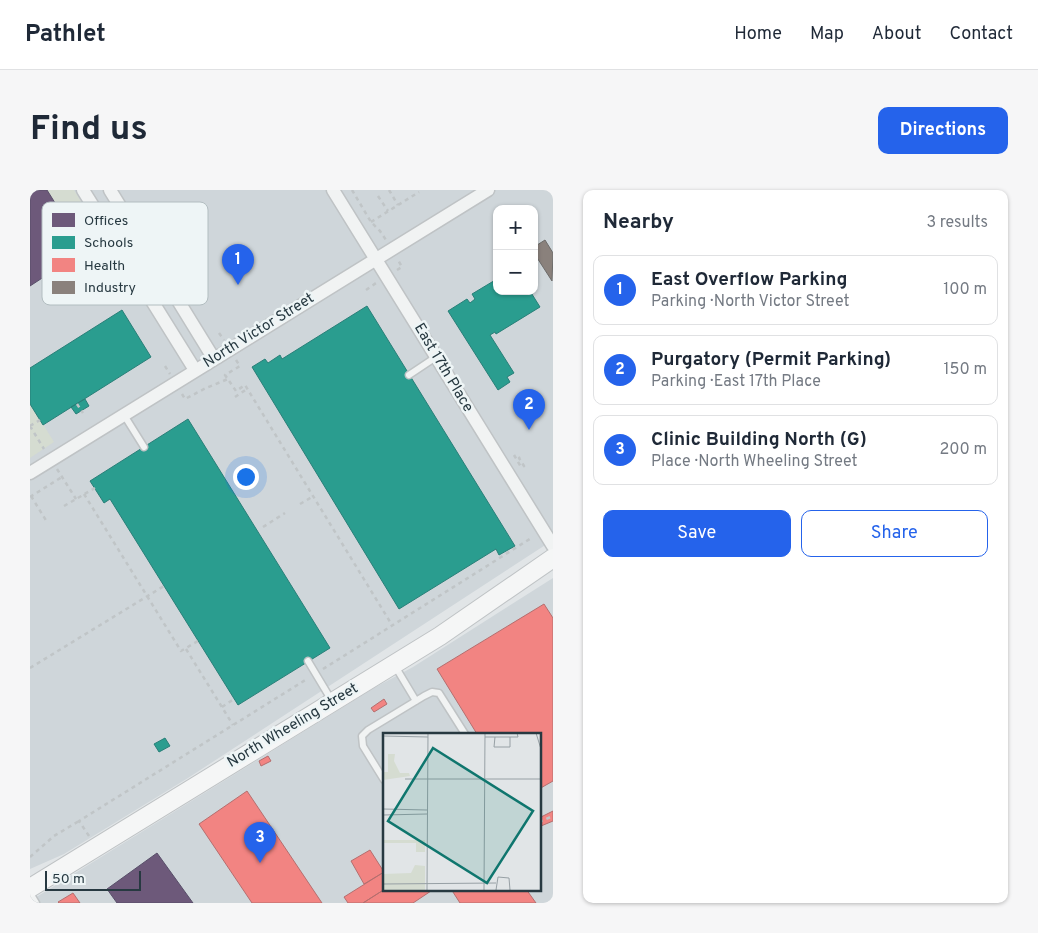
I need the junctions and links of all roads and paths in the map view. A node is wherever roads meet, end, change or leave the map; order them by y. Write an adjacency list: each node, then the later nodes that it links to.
1 (83, 190): 9 (street)
2 (110, 190): 10 (street)
3 (333, 190): 13 (street, East 17th Place)
4 (352, 190): 12 (path)
5 (389, 190): 11 (path)
6 (488, 190): 13 (street, North Victor Street)
7 (419, 192): 11 (path)
8 (378, 196): 12 (path)
9 (90, 202)
10 (117, 202)
11 (398, 205): 12 (path)
12 (388, 212)
13 (376, 260): 16 (street, East 17th Place); 17 (street, North Victor Street)
14 (155, 305): 19 (street)
15 (181, 305): 17 (street)
16 (436, 357): 20 (lane); 46 (street, East 17th Place)
17 (214, 359): 19 (street, North Victor Street)
18 (240, 366): 21 (path)
19 (195, 370): 27 (street, North Victor Street)
20 (409, 374)
21 (228, 379): 22 (path); 24 (path)
22 (247, 389): 23 (path); 38 (path)
23 (235, 397)
24 (185, 399)
25 (77, 404): 26 (path)
26 (82, 413)
27 (124, 415): 31 (lane); 34 (street, North Victor Street)
28 (40, 420): 29 (path)
29 (30, 426): 30 (path)
30 (40, 443)
31 (144, 447)
32 (514, 455): 33 (path)
33 (524, 456)
34 (30, 473)
35 (94, 488): 36 (path)
36 (84, 494): 39 (path); 49 (path)
37 (30, 496): 39 (path); 43 (path)
38 (312, 496): 40 (path); 50 (path)
39 (76, 500): 41 (path)
40 (300, 504)
41 (64, 506)
42 (286, 513): 44 (path)
43 (47, 522)
44 (264, 527)
45 (533, 537): 50 (path)
46 (553, 546)
47 (553, 558): 54 (street, North Wheeling Street)
48 (164, 586): 49 (path)
49 (147, 596): 52 (path); 55 (path)
50 (392, 625): 56 (path)
51 (198, 641): 52 (path)
52 (186, 648): 60 (path)
53 (308, 661): 56 (lane)
54 (394, 665): 58 (lane); 59 (street, North Wheeling Street)
55 (30, 668)
56 (316, 673): 59 (lane); 61 (path)
57 (234, 699): 60 (path)
58 (416, 701): 62 (lane); 63 (lane)
59 (333, 702): 67 (street, North Wheeling Street)
60 (222, 707): 61 (path)
61 (233, 725): 65 (path)
62 (464, 733)
63 (383, 778)
64 (553, 816): 66 (path)
65 (79, 820): 67 (path); 68 (path)
66 (540, 822)
67 (96, 848): 69 (street, North Wheeling Street)
68 (30, 857)
69 (30, 888)
70 (30, 893): 71 (lane)
71 (36, 903)

